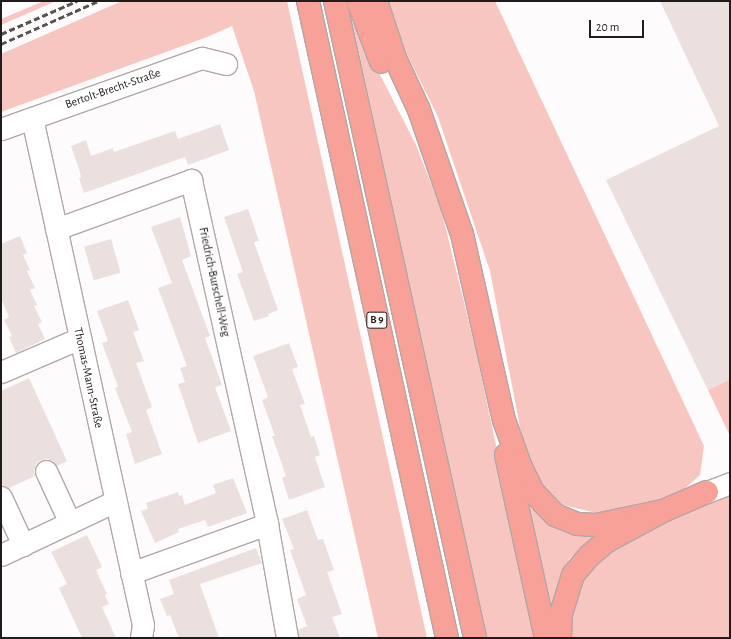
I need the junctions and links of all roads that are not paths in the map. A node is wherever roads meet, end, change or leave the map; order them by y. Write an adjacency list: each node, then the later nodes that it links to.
1 (308, 1): 26 (highway, B 9)
2 (335, 1): 27 (highway, B 9)
3 (358, 1): 8 (highway)
4 (376, 1): 8 (highway)
5 (226, 64): 6 (street, Bertolt-Brecht-Straße)
6 (32, 118): 7 (street, Bertolt-Brecht-Straße); 9 (street, Thomas-Mann-Straße)
7 (1, 128)
8 (430, 145): 12 (highway)
9 (56, 229): 10 (street, Thomas-Mann-Straße); 20 (street, Friedrich-Burschell-Weg)
10 (80, 338): 11 (street); 17 (street, Thomas-Mann-Straße)
11 (1, 372)
12 (504, 420): 18 (highway); 28 (highway)
13 (46, 471): 19 (street)
14 (730, 483): 15 (street)
15 (707, 492): 18 (highway)
16 (1, 497): 21 (street)
17 (115, 501): 19 (street); 23 (street, Thomas-Mann-Straße)
18 (663, 511): 29 (highway)
19 (70, 523): 21 (street)
20 (267, 524): 23 (street); 25 (street, Friedrich-Burschell-Weg)
21 (23, 545): 22 (street)
22 (1, 555)
23 (131, 573): 24 (street, Thomas-Mann-Straße)
24 (141, 638)
25 (287, 638)
26 (446, 638)
27 (474, 638)
28 (546, 638)
29 (560, 638)

